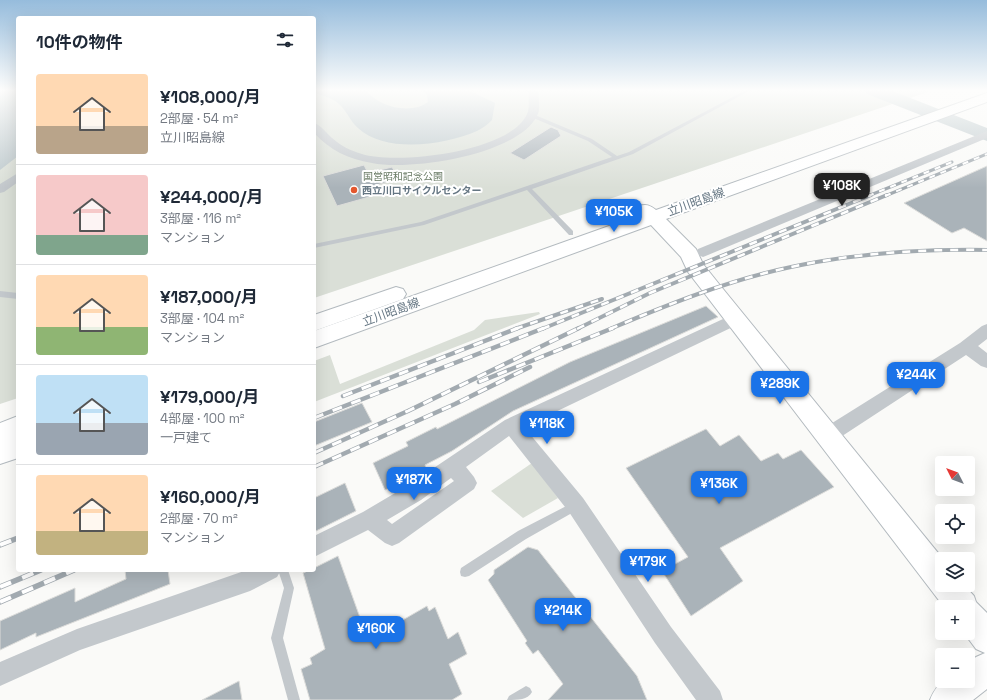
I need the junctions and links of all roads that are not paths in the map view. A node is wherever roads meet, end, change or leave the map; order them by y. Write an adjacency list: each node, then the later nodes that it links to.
1 (527, 123): 5 (street)
2 (549, 123): 7 (lane)
3 (687, 123): 7 (lane)
4 (902, 123): 11 (main road, 立川昭島線)
5 (316, 128)
6 (987, 134): 14 (street)
7 (617, 158): 9 (lane)
8 (16, 178): 10 (street)
9 (528, 188): 12 (lane); 13 (lane)
10 (0, 189)
11 (648, 212): 12 (main road, 立川昭島線); 17 (main road); 20 (main road, 立川昭島線)
12 (571, 233): 18 (main road, 立川昭島線)
13 (316, 246)
14 (703, 252)
15 (0, 294): 16 (lane)
16 (16, 296)
17 (736, 319): 23 (street); 26 (main road)
18 (316, 322)
19 (987, 330): 21 (street)
20 (316, 339)
21 (966, 347): 22 (street); 26 (street)
22 (987, 361)
23 (511, 425): 29 (street); 30 (street)
24 (16, 428): 25 (main road)
25 (0, 434)
26 (827, 436): 36 (main road)
27 (16, 447): 28 (main road)
28 (0, 453)
29 (453, 466): 31 (street); 31 (street)
30 (576, 505): 35 (lane); 47 (street)
31 (370, 519): 32 (street)
32 (316, 546)
33 (266, 572): 42 (street)
34 (284, 572): 45 (lane)
35 (465, 572)
36 (935, 572)
37 (951, 592): 38 (main road)
38 (957, 600)
39 (975, 623): 40 (main road)
40 (987, 638)
41 (987, 668): 44 (main road)
42 (0, 674)
43 (526, 692): 46 (lane)
44 (953, 698)
45 (294, 700)
46 (514, 700)
47 (711, 700)

